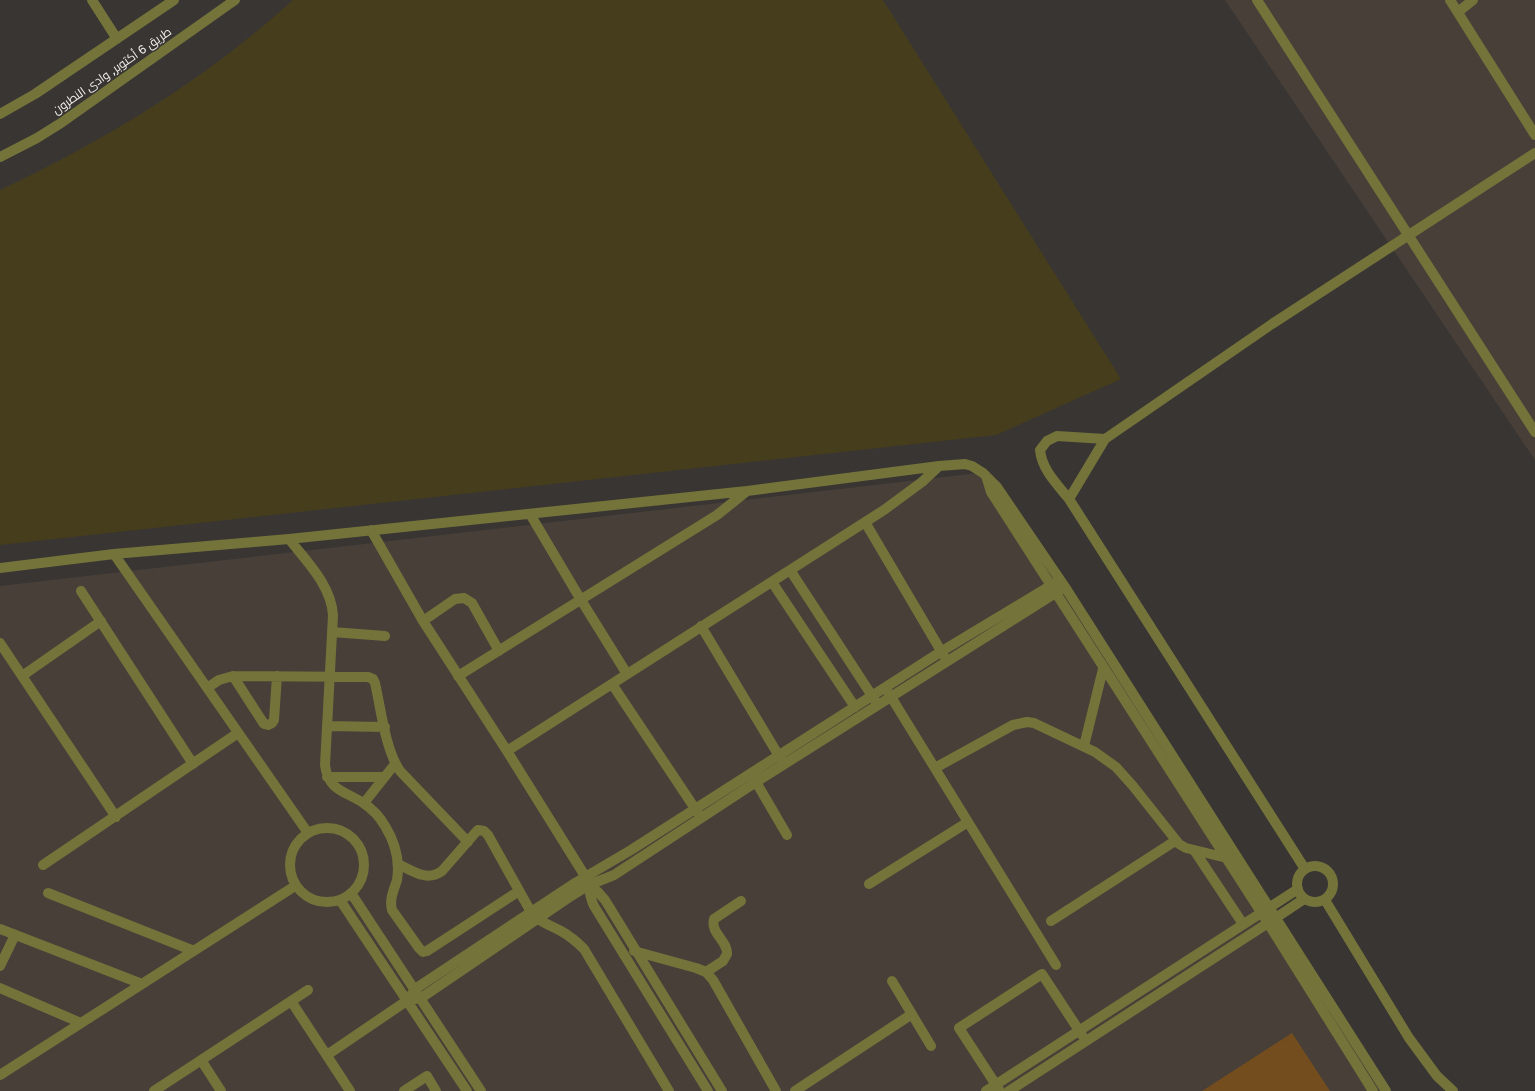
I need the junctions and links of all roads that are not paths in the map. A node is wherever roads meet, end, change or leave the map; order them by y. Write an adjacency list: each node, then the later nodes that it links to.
1 (92, 0): 8 (street)
2 (174, 0): 8 (street, طريق 6 أكتوبر, وادى النطرون)
3 (235, 0): 12 (street, طريق 6 أكتوبر, وادى النطرون)
4 (1257, 0): 13 (street)
5 (1450, 0): 7 (street)
6 (1473, 0): 7 (street)
7 (1458, 12): 10 (street)
8 (117, 39): 9 (street, طريق 6 أكتوبر, وادى النطرون)
9 (0, 114)
10 (1535, 136)
11 (1535, 153): 13 (street)
12 (0, 156)
13 (1408, 235): 14 (street); 15 (street)
14 (1535, 432)
15 (1105, 439): 18 (street); 18 (street)
16 (939, 466): 17 (street); 20 (street); 29 (street)
17 (747, 491): 19 (street); 31 (street)
18 (1069, 499): 82 (street)
19 (530, 514): 21 (street); 31 (street)
20 (865, 522): 26 (street); 39 (street)
21 (371, 530): 22 (street); 33 (street)
22 (289, 539): 23 (street); 35 (street)
23 (114, 554): 24 (street); 50 (street)
24 (18, 566): 25 (street); 27 (street)
25 (0, 568)
26 (790, 570): 28 (street); 51 (street)
27 (0, 572)
28 (772, 582): 34 (street); 54 (street)
29 (1058, 586): 39 (street); 40 (street); 41 (street); 79 (street)
30 (81, 591): 32 (street)
31 (581, 600): 38 (street); 42 (street)
32 (101, 621): 43 (street); 61 (street)
33 (422, 621): 38 (street); 46 (street)
34 (702, 626): 42 (street); 60 (street)
35 (332, 632): 36 (street); 47 (street)
36 (385, 636)
37 (0, 643): 43 (street)
38 (499, 651): 46 (street)
39 (942, 651): 40 (street); 49 (street)
40 (948, 661): 52 (street)
41 (1103, 669): 58 (street); 78 (street)
42 (627, 674): 48 (street)
43 (22, 676): 70 (street)
44 (233, 676): 45 (street); 45 (street); 50 (street)
45 (277, 676): 47 (street)
46 (458, 676): 59 (street)
47 (329, 677): 55 (street); 56 (street)
48 (612, 684): 59 (street); 69 (street)
49 (885, 687): 51 (street); 52 (street)
50 (207, 688): 57 (street)
51 (872, 696): 53 (street); 54 (street)
52 (891, 697): 53 (street); 64 (street)
53 (878, 705): 63 (street)
54 (855, 707): 60 (street)
55 (327, 726): 56 (street); 65 (street)
56 (385, 727): 62 (street)
57 (238, 733): 61 (street); 73 (street)
58 (1084, 746): 64 (street); 75 (street)
59 (507, 751): 83 (street)
60 (778, 756): 63 (street); 69 (street)
61 (194, 764): 70 (street)
62 (395, 764): 66 (street); 76 (street)
63 (784, 765): 67 (street)
64 (935, 768): 72 (street)
65 (327, 777): 66 (street); 68 (street)
66 (384, 777): 68 (street)
67 (756, 782): 71 (street); 74 (street)
68 (364, 803): 80 (street)
69 (695, 808): 71 (street); 83 (street)
70 (116, 817): 81 (street)
71 (701, 818): 83 (street)
72 (968, 822): 84 (street); 104 (street)
73 (308, 833): 85 (street); 89 (street)
74 (787, 835)
75 (1176, 841): 77 (street); 96 (street)
76 (468, 842): 80 (street); 87 (street)
77 (1194, 850): 78 (street); 98 (street)
78 (1224, 857): 79 (street); 94 (street)
79 (1238, 861): 94 (street)
80 (398, 864): 87 (street)
81 (44, 865)
82 (1305, 869): 86 (street); 92 (street)
83 (587, 881): 95 (street); 102 (street); 103 (street)
84 (869, 884)
85 (296, 886): 91 (street); 101 (street)
86 (1298, 889): 90 (street); 94 (street)
87 (519, 891): 95 (street)
88 (48, 892): 101 (street)
89 (351, 893): 91 (street); 110 (street)
90 (1304, 898): 92 (street); 97 (street)
91 (340, 900): 113 (street)
92 (1325, 900): 140 (street)
93 (740, 901): 106 (street)
94 (1265, 910): 97 (street); 98 (street)
95 (534, 916): 110 (street); 112 (street); 131 (street)
96 (1051, 921)
97 (1272, 921): 118 (street); 138 (street); 139 (street)
98 (1243, 924): 117 (street)
99 (0, 929): 100 (street)
100 (15, 935): 105 (street); 108 (street)
101 (194, 951): 108 (street)
102 (636, 951): 103 (street); 106 (street); 133 (street)
103 (622, 952): 132 (street)
104 (1056, 965)
105 (0, 966)
106 (706, 972): 134 (street)
107 (892, 980): 115 (street)
108 (142, 984): 116 (street)
109 (0, 988): 116 (street)
110 (415, 989): 112 (street); 113 (street)
111 (308, 990): 114 (street)
112 (421, 998): 113 (street); 130 (street)
113 (408, 1000): 120 (street); 129 (street)
114 (291, 1001): 120 (street); 121 (street)
115 (912, 1014): 119 (street); 135 (street)
116 (81, 1023): 122 (street)
117 (1079, 1031): 118 (street); 123 (street); 123 (street)
118 (1085, 1042): 137 (street)
119 (931, 1046)
120 (327, 1056): 126 (street)
121 (201, 1060): 124 (street); 125 (street)
122 (0, 1075)
123 (998, 1088): 136 (street)
124 (154, 1091)
125 (221, 1091)
126 (350, 1091)
127 (404, 1091): 128 (street)
128 (436, 1091)
129 (467, 1091)
130 (482, 1091)
131 (669, 1091)
132 (708, 1091)
133 (722, 1091)
134 (776, 1091)
135 (795, 1091)
136 (986, 1091)
137 (1009, 1091)
138 (1373, 1091)
139 (1386, 1091)
140 (1453, 1091)

